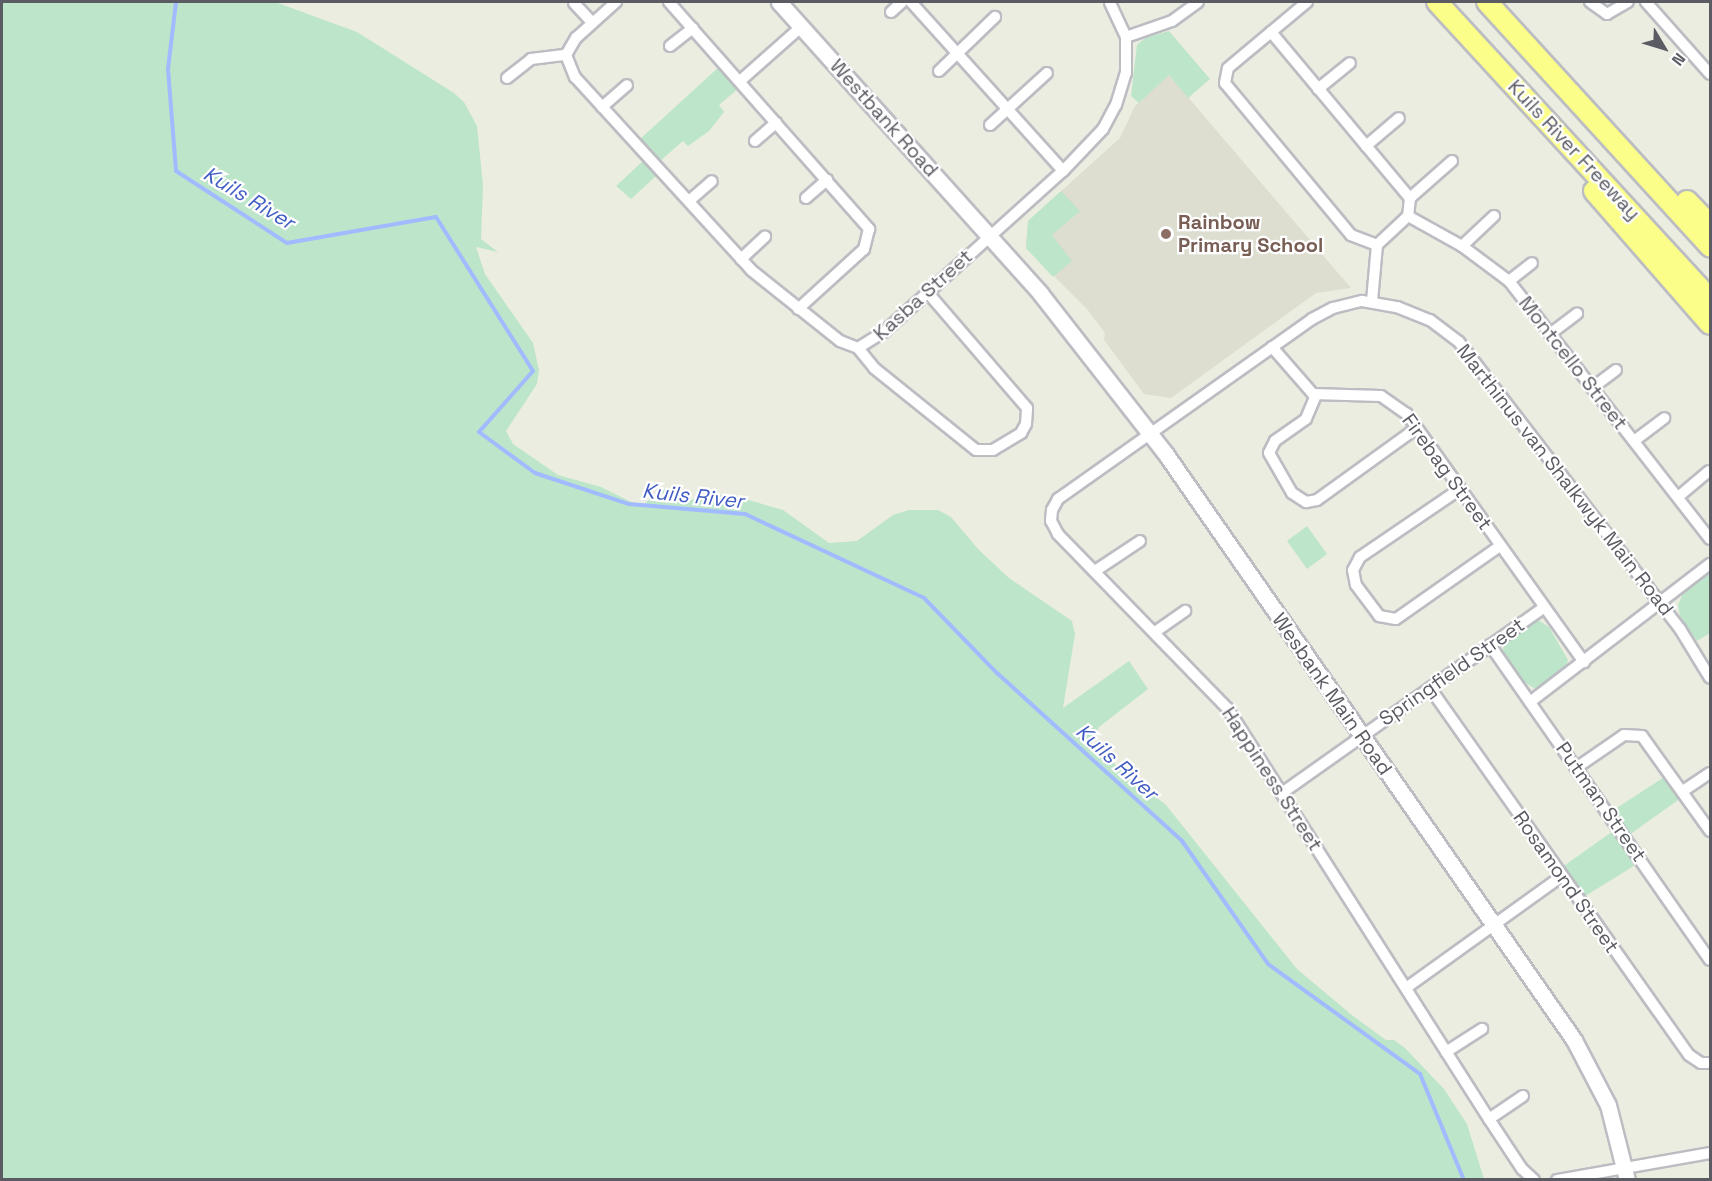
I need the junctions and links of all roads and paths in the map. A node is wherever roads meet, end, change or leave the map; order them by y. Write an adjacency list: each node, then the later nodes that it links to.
1 (616, 2): 17 (street)
2 (669, 2): 19 (street)
3 (779, 2): 18 (street, Westbank Road)
4 (902, 2): 15 (street)
5 (911, 2): 23 (street)
6 (1110, 2): 21 (street)
7 (1198, 2): 21 (street)
8 (1307, 2): 20 (street)
9 (1437, 2): 34 (highway, Kuils River Freeway)
10 (1487, 2): 24 (highway, Kuils River Freeway)
11 (1590, 2): 12 (street)
12 (1628, 2)
13 (1646, 2): 29 (street)
14 (574, 3): 17 (street)
15 (891, 12)
16 (995, 17): 23 (street)
17 (592, 22): 25 (street)
18 (801, 27): 31 (street); 52 (street, Westbank Road)
19 (693, 28): 22 (street); 31 (street)
20 (1271, 32): 33 (street); 54 (street)
21 (1126, 36): 43 (street, Kasba Street)
22 (670, 46)
23 (957, 53): 27 (street); 36 (street)
24 (1534, 54): 51 (highway); 56 (highway, Kuils River Freeway)
25 (566, 55): 30 (street); 35 (street, Kasba Street)
26 (1350, 63): 33 (street)
27 (939, 71)
28 (1047, 74): 36 (street)
29 (1710, 74)
30 (507, 78)
31 (740, 81): 38 (street)
32 (627, 85): 35 (street)
33 (1318, 89): 41 (street)
34 (1532, 105): 61 (highway, Kuils River Freeway); 65 (highway)
35 (602, 107): 48 (street, Kasba Street)
36 (1008, 109): 39 (street); 43 (street)
37 (1399, 118): 41 (street)
38 (776, 123): 40 (street); 44 (street)
39 (990, 125)
40 (755, 141)
41 (1366, 146): 47 (street)
42 (1452, 161): 47 (street)
43 (1063, 171): 52 (street, Kasba Street)
44 (826, 180): 46 (street); 63 (street)
45 (712, 181): 48 (street)
46 (807, 198)
47 (1410, 198): 49 (street)
48 (689, 201): 57 (street, Kasba Street)
49 (1408, 216): 54 (street); 55 (street, Montcello Street)
50 (1494, 216): 55 (street)
51 (1710, 225)
52 (990, 235): 60 (street, Kasba Street); 74 (street, Wesbank Main Road)
53 (765, 237): 57 (street)
54 (1377, 245): 62 (street)
55 (1462, 246): 59 (street, Montcello Street)
56 (1710, 246)
57 (741, 259): 63 (street, Kasba Street)
58 (1532, 262): 59 (street)
59 (1509, 281): 66 (street, Montcello Street)
60 (928, 293): 68 (street, Kasba Street); 68 (street)
61 (1710, 299)
62 (1372, 301): 67 (street, Marthinus van Shalkwyk Main Road); 84 (street, Marthinus van Shalkwyk Main Road)
63 (798, 309): 68 (street, Kasba Street)
64 (1577, 314): 66 (street)
65 (1710, 324)
66 (1551, 334): 70 (street, Montcello Street)
67 (1272, 347): 71 (street); 74 (street, Marthinus van Shalkwyk Main Road)
68 (858, 348)
69 (1616, 369): 70 (street)
70 (1592, 388): 75 (street, Montcello Street)
71 (1316, 395): 73 (street, Firebag Street); 73 (street)
72 (1664, 418): 75 (street)
73 (1417, 428): 77 (street, Firebag Street)
74 (1151, 434): 83 (street, Happiness Street); 93 (street, Wesbank Main Road)
75 (1634, 441): 78 (street, Montcello Street)
76 (1709, 471): 78 (street)
77 (1460, 489): 81 (street, Firebag Street); 81 (street)
78 (1678, 497): 79 (street, Montcello Street)
79 (1710, 539)
80 (1140, 541): 83 (street)
81 (1500, 546): 85 (street, Firebag Street)
82 (1710, 564): 84 (street)
83 (1095, 571): 87 (street, Happiness Street)
84 (1661, 603): 89 (street); 90 (street, Marthinus van Shalkwyk Main Road)
85 (1543, 608): 88 (street, Springfield Street); 89 (street, Firebag Street)
86 (1185, 611): 87 (street)
87 (1155, 632): 97 (street, Happiness Street)
88 (1490, 645): 91 (street, Springfield Street); 92 (street, Putman Street)
89 (1584, 662): 92 (street)
90 (1710, 678)
91 (1430, 688): 93 (street, Springfield Street); 99 (street, Rosamond Street)
92 (1530, 702): 94 (street, Putman Street)
93 (1361, 737): 97 (street, Springfield Street); 100 (street, Wesbank Main Road)
94 (1576, 768): 96 (street); 101 (street, Putman Street)
95 (1710, 773): 96 (street)
96 (1683, 791): 98 (street)
97 (1282, 793): 102 (street, Happiness Street)
98 (1710, 831)
99 (1562, 876): 100 (street); 105 (street, Rosamond Street)
100 (1495, 925): 102 (street); 109 (street, Wesbank Main Road)
101 (1710, 960)
102 (1406, 988): 104 (street, Happiness Street)
103 (1482, 1029): 104 (street)
104 (1446, 1052): 107 (street, Happiness Street)
105 (1710, 1062)
106 (1523, 1096): 107 (street)
107 (1489, 1119): 110 (street, Happiness Street)
108 (1710, 1153): 109 (street)
109 (1626, 1174): 111 (street)
110 (1534, 1179)
111 (1557, 1179)

